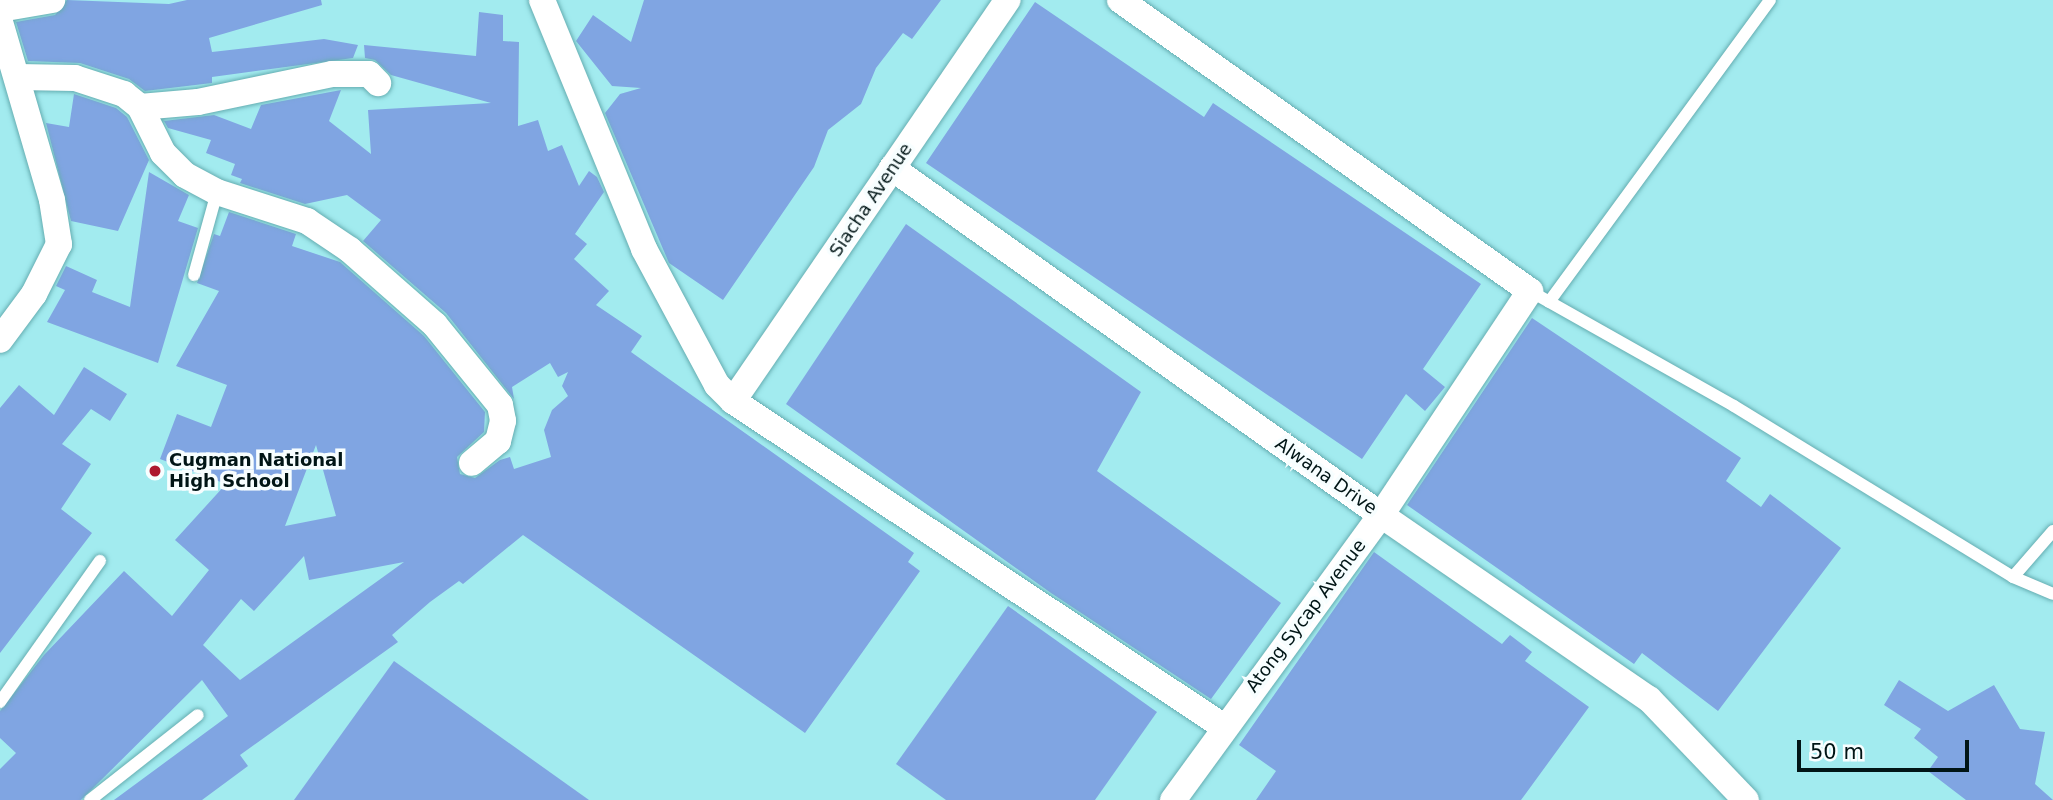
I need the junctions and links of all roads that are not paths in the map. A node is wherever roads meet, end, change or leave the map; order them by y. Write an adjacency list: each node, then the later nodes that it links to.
1 (52, 0): 6 (street)
2 (542, 0): 16 (street)
3 (1008, 0): 11 (street, Siacha Avenue)
4 (1120, 0): 14 (street)
5 (1770, 0): 14 (lane)
6 (0, 9)
7 (0, 22): 8 (street)
8 (18, 77): 10 (street); 15 (street)
9 (378, 83): 10 (street)
10 (140, 107): 12 (street)
11 (892, 169): 16 (street, Siacha Avenue); 18 (street, Alwana Drive)
12 (217, 192): 13 (lane); 17 (street)
13 (194, 275)
14 (1539, 296): 18 (street, Atong Sycap Avenue); 21 (lane)
15 (0, 340)
16 (733, 401): 25 (street)
17 (472, 463)
18 (1381, 515): 25 (street, Atong Sycap Avenue); 28 (street, Alwana Drive)
19 (2053, 531): 21 (lane)
20 (100, 561): 23 (lane)
21 (2013, 577): 22 (lane)
22 (2053, 594)
23 (0, 702)
24 (198, 715): 26 (lane)
25 (1224, 727): 27 (street, Atong Sycap Avenue)
26 (90, 800)
27 (1173, 800)
28 (1746, 800)

